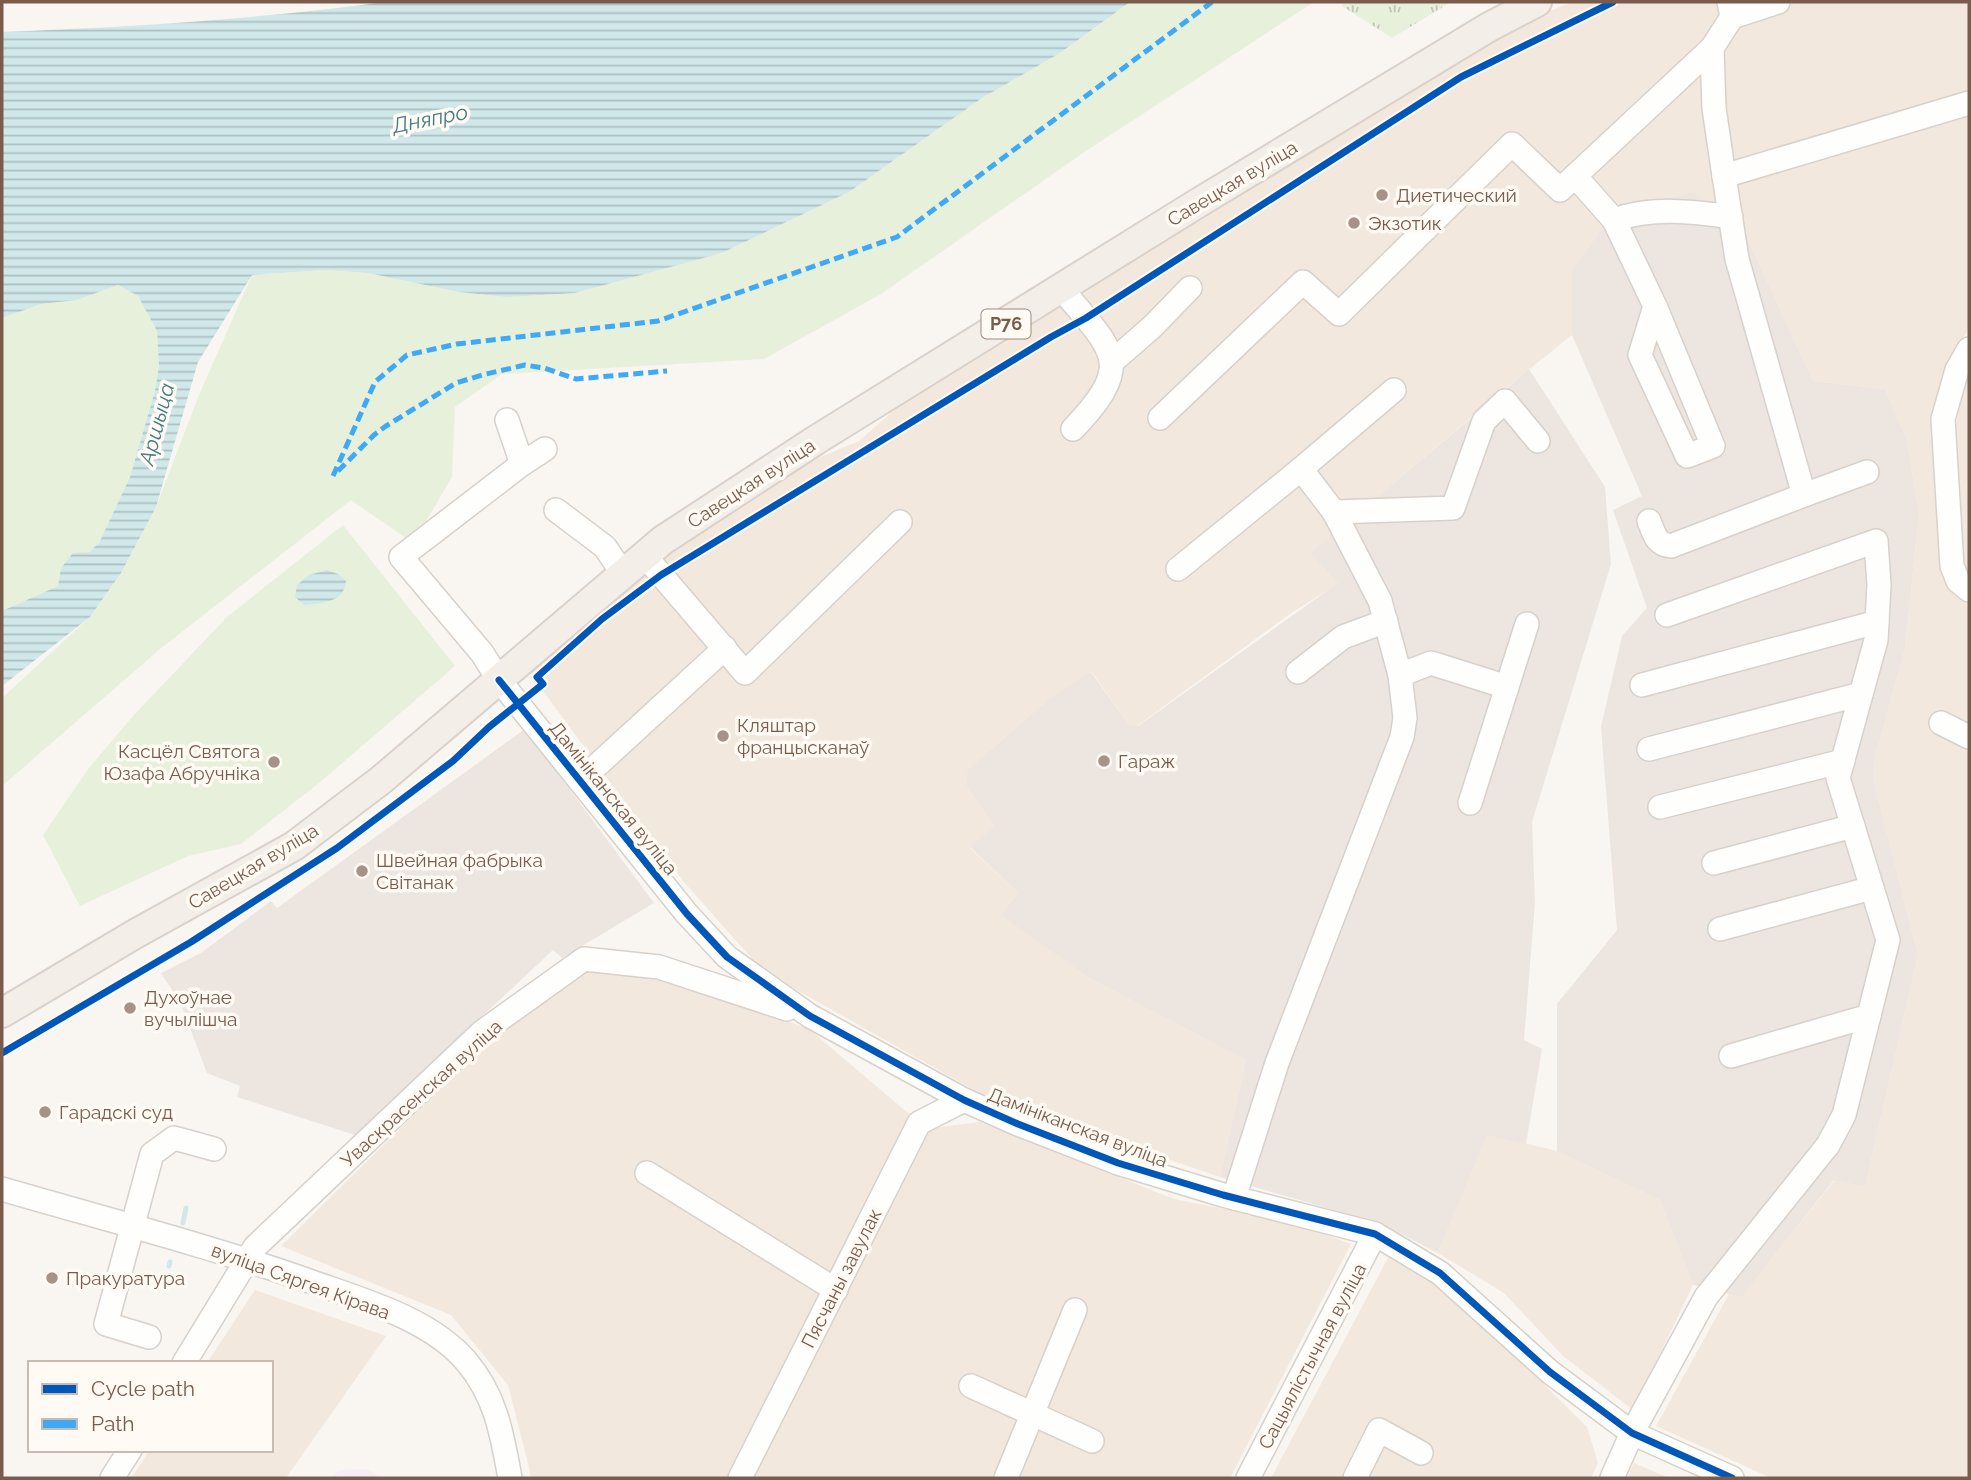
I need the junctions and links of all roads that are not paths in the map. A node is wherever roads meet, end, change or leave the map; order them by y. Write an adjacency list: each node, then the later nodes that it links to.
1 (1537, 2): 11 (main road, Савецкая вуліца / Р76)
2 (1778, 2): 3 (street)
3 (1730, 9): 4 (street)
4 (1712, 48): 6 (street); 7 (street)
5 (1969, 103): 7 (street)
6 (1575, 176): 9 (street); 16 (street)
7 (1724, 176): 8 (street)
8 (1731, 217): 9 (street); 24 (street)
9 (1614, 220): 12 (street)
10 (1190, 288): 14 (street)
11 (1062, 289): 14 (street); 29 (main road, Савецкая вуліца / Р76)
12 (1655, 306): 12 (street)
13 (1969, 349): 32 (street)
14 (1113, 361): 18 (street)
15 (1395, 390): 22 (street)
16 (1160, 418)
17 (507, 420): 21 (street)
18 (1073, 429)
19 (1538, 442): 26 (street)
20 (545, 449): 21 (street)
21 (522, 464): 40 (street, Дамініканская вуліца)
22 (1301, 469): 26 (street); 30 (street)
23 (1867, 472): 24 (street)
24 (1804, 495): 27 (street)
25 (556, 510): 31 (street)
26 (1334, 512): 34 (street)
27 (1649, 521)
28 (900, 522): 37 (street)
29 (645, 556): 31 (main road, Савецкая вуліца / Р76); 37 (street)
30 (1178, 569)
31 (623, 574): 40 (main road, Савецкая вуліца / Р76)
32 (1969, 590)
33 (1667, 615): 35 (street)
34 (1385, 621): 38 (street); 39 (street)
35 (1877, 622): 41 (street); 43 (street)
36 (1527, 624): 42 (street)
37 (724, 648): 48 (street)
38 (1298, 672)
39 (1400, 675): 42 (street); 63 (street)
40 (499, 680): 48 (street, Дамініканская вуліца); 55 (main road, Савецкая вуліца / Р76)
41 (1642, 685)
42 (1507, 687): 49 (street)
43 (1861, 694): 46 (street); 47 (street)
44 (1941, 723): 45 (street)
45 (1969, 737)
46 (1649, 749)
47 (1843, 761): 50 (street); 51 (street)
48 (580, 781): 56 (street, Дамініканская вуліца)
49 (1470, 803)
50 (1660, 807)
51 (1853, 826): 52 (street); 53 (street)
52 (1714, 863)
53 (1872, 888): 54 (street); 57 (street)
54 (1720, 929)
55 (2, 1013)
56 (810, 1016): 59 (street, Дамініканская вуліца); 66 (street, Уваскрасенская вуліца)
57 (1869, 1016): 58 (street); 73 (street)
58 (1731, 1056)
59 (964, 1100): 63 (street, Дамініканская вуліца); 67 (street, Пясчаны завулак)
60 (214, 1149): 64 (street)
61 (647, 1173): 67 (street)
62 (2, 1189): 64 (street, вуліца Сяргея Кірава)
63 (1234, 1198): 65 (street, Дамініканская вуліца)
64 (133, 1227): 66 (street, вуліца Сяргея Кірава); 69 (street)
65 (1376, 1234): 73 (street, Дамініканская вуліца); 81 (street, Сацыялістычная вуліца)
66 (248, 1260): 70 (street, Уваскрасенская вуліца); 78 (street, вуліца Сяргея Кірава)
67 (836, 1290): 79 (street, Пясчаны завулак)
68 (1075, 1310): 72 (street)
69 (149, 1337)
70 (185, 1361)
71 (971, 1386): 72 (street)
72 (1032, 1414): 74 (street); 80 (street)
73 (1632, 1433): 83 (street); 84 (street, Дамініканская вуліца)
74 (1092, 1441)
75 (129, 1452): 77 (street)
76 (1421, 1453): 82 (street)
77 (112, 1478)
78 (510, 1478)
79 (740, 1478)
80 (1006, 1478)
81 (1248, 1478)
82 (1355, 1478)
83 (1612, 1478)
84 (1732, 1478)

